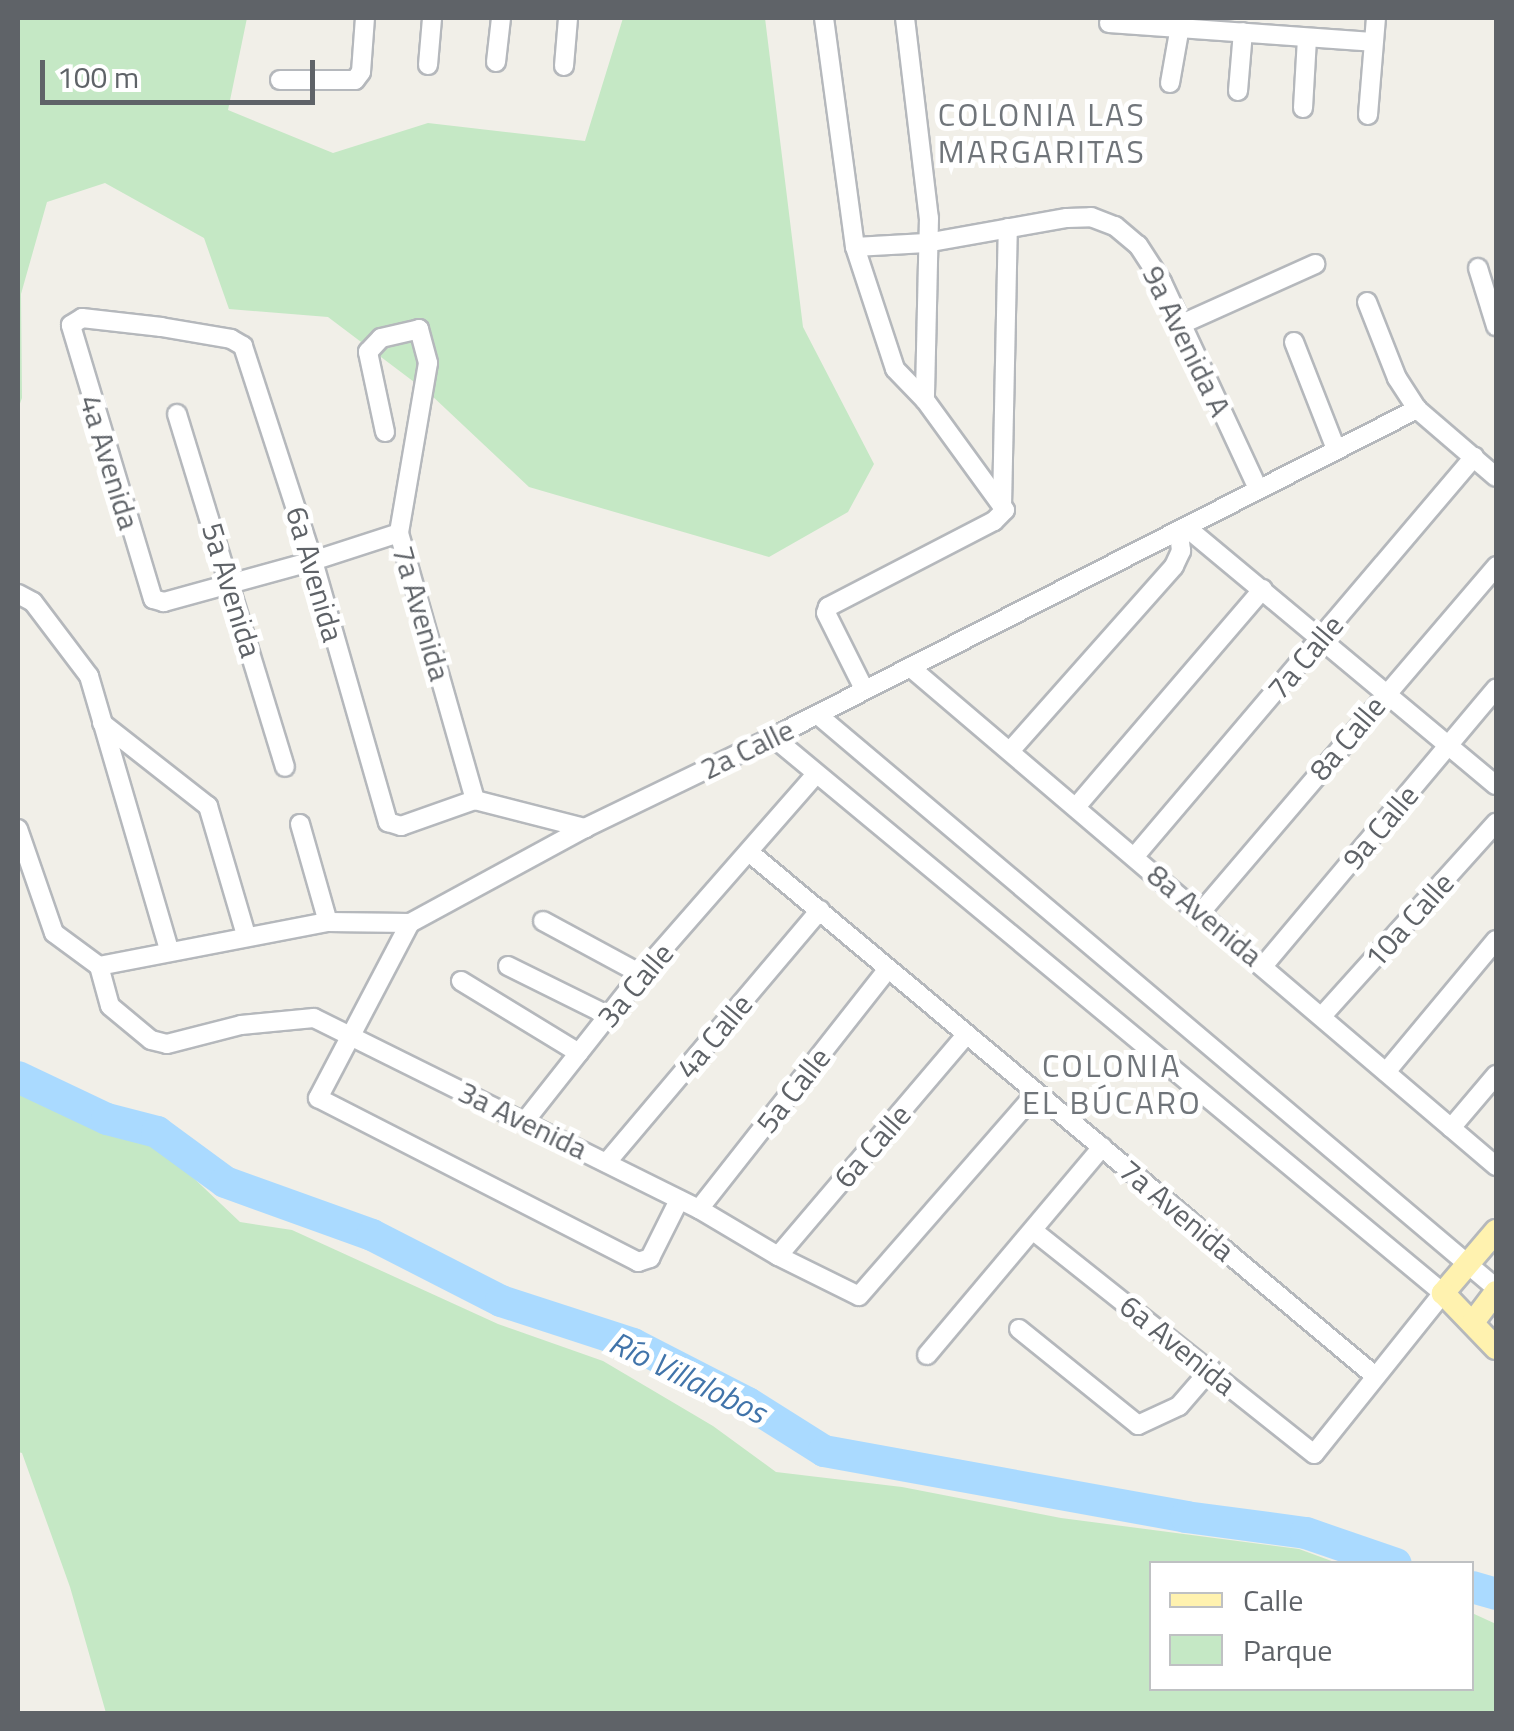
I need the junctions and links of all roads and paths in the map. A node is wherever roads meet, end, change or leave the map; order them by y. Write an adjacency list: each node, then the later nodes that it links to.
1 (365, 18): 16 (street)
2 (432, 18): 14 (street)
3 (501, 18): 13 (street)
4 (568, 18): 15 (street)
5 (824, 18): 23 (street)
6 (905, 18): 22 (street)
7 (1376, 18): 12 (street)
8 (1109, 23): 9 (street)
9 (1180, 26): 10 (street); 17 (street)
10 (1243, 32): 11 (street); 18 (street)
11 (1307, 38): 12 (street); 19 (street)
12 (1372, 42): 20 (street)
13 (496, 62)
14 (428, 65)
15 (564, 66)
16 (280, 80)
17 (1170, 83)
18 (1238, 90)
19 (1303, 108)
20 (1368, 115)
21 (1008, 228): 22 (street); 27 (street, 9a Avenida A); 39 (street)
22 (926, 242): 23 (street); 31 (street)
23 (855, 247): 31 (street)
24 (1315, 264): 27 (street)
25 (1478, 268): 28 (street)
26 (1367, 302): 32 (street)
27 (1184, 323): 38 (street, 9a Avenida A)
28 (1496, 326)
29 (231, 339): 42 (street, 6a Avenida); 44 (street, 4a Avenida)
30 (1294, 342): 35 (street)
31 (925, 400): 39 (street)
32 (1417, 409): 35 (street, 2a Calle); 36 (street)
33 (177, 414): 44 (street, 5a Avenida)
34 (385, 432): 41 (street, 7a Avenida)
35 (1336, 449): 38 (street, 2a Calle)
36 (1474, 458): 37 (street); 47 (street, 7a Calle)
37 (1496, 477)
38 (1258, 489): 40 (street, 2a Calle)
39 (1002, 506): 50 (street)
40 (1183, 529): 45 (street); 48 (street, 2a Calle); 56 (street)
41 (399, 533): 42 (street); 60 (street, 7a Avenida)
42 (313, 560): 44 (street); 60 (street, 6a Avenida)
43 (1496, 566): 51 (street, 8a Calle)
44 (231, 584): 57 (street, 5a Avenida)
45 (1263, 589): 47 (street); 61 (street)
46 (25, 598): 53 (street)
47 (1321, 638): 51 (street); 67 (street, 7a Calle)
48 (910, 667): 50 (street, 2a Calle); 56 (street, 8a Avenida)
49 (1496, 689): 55 (street, 9a Calle)
50 (864, 690): 52 (street, 2a Calle)
51 (1386, 692): 55 (street); 70 (street, 8a Calle)
52 (818, 714): 54 (street, 2a Calle); 101 (street)
53 (102, 723): 74 (street); 76 (street)
54 (773, 738): 58 (street); 64 (street, 2a Calle)
55 (1448, 745): 59 (street); 77 (street, 9a Calle)
56 (1010, 750): 61 (street, 8a Avenida)
57 (284, 767)
58 (816, 774): 66 (street, 3a Calle); 103 (street)
59 (1496, 785)
60 (475, 800): 64 (street)
61 (1076, 807): 67 (street, 8a Avenida)
62 (1496, 823): 84 (street, 10a Calle)
63 (300, 824): 71 (street)
64 (585, 828): 73 (street, 2a Calle)
65 (18, 830): 68 (street)
66 (748, 852): 69 (street, 7a Avenida); 81 (street, 3a Calle)
67 (1135, 856): 70 (street, 8a Avenida)
68 (25, 884): 78 (street)
69 (820, 910): 80 (street, 7a Avenida); 94 (street, 4a Calle)
70 (1202, 912): 77 (street, 8a Avenida)
71 (328, 922): 73 (street); 74 (street)
72 (542, 922): 81 (street)
73 (410, 924): 86 (street)
74 (246, 935): 76 (street)
75 (1496, 940): 88 (street)
76 (168, 950): 78 (street)
77 (1264, 965): 84 (street, 8a Avenida)
78 (99, 966): 86 (street, 3a Avenida)
79 (508, 966): 83 (street)
80 (888, 970): 85 (street, 7a Avenida); 97 (street, 5a Calle)
81 (641, 974): 83 (street, 3a Calle)
82 (461, 981): 87 (street)
83 (609, 1016): 87 (street, 3a Calle)
84 (1322, 1016): 88 (street, 8a Avenida)
85 (966, 1036): 90 (street, 7a Avenida); 100 (street, 6a Calle)
86 (347, 1037): 91 (street, 3a Avenida); 96 (street)
87 (579, 1052): 91 (street, 3a Calle)
88 (1386, 1072): 92 (street, 8a Avenida)
89 (1496, 1075): 92 (street)
90 (1036, 1093): 93 (street, 7a Avenida); 100 (street, 3a Avenida)
91 (525, 1121): 94 (street, 3a Avenida)
92 (1452, 1128): 95 (street, 8a Avenida)
93 (1102, 1147): 98 (street); 109 (street, 7a Avenida)
94 (608, 1162): 96 (street, 3a Avenida)
95 (1496, 1166)
96 (679, 1200): 97 (street, 3a Avenida)
97 (699, 1209): 100 (street, 3a Avenida)
98 (1035, 1232): 107 (street); 108 (street, 6a Avenida)
99 (1496, 1232): 101 (main road)
100 (778, 1256)
101 (1468, 1264): 102 (street); 103 (main road)
102 (1496, 1290): 104 (main road)
103 (1443, 1293): 104 (main road); 109 (street)
104 (1474, 1322): 106 (main road)
105 (1019, 1329): 108 (street)
106 (1496, 1348)
107 (928, 1356)
108 (1211, 1370): 109 (street, 6a Avenida)
109 (1375, 1376)

